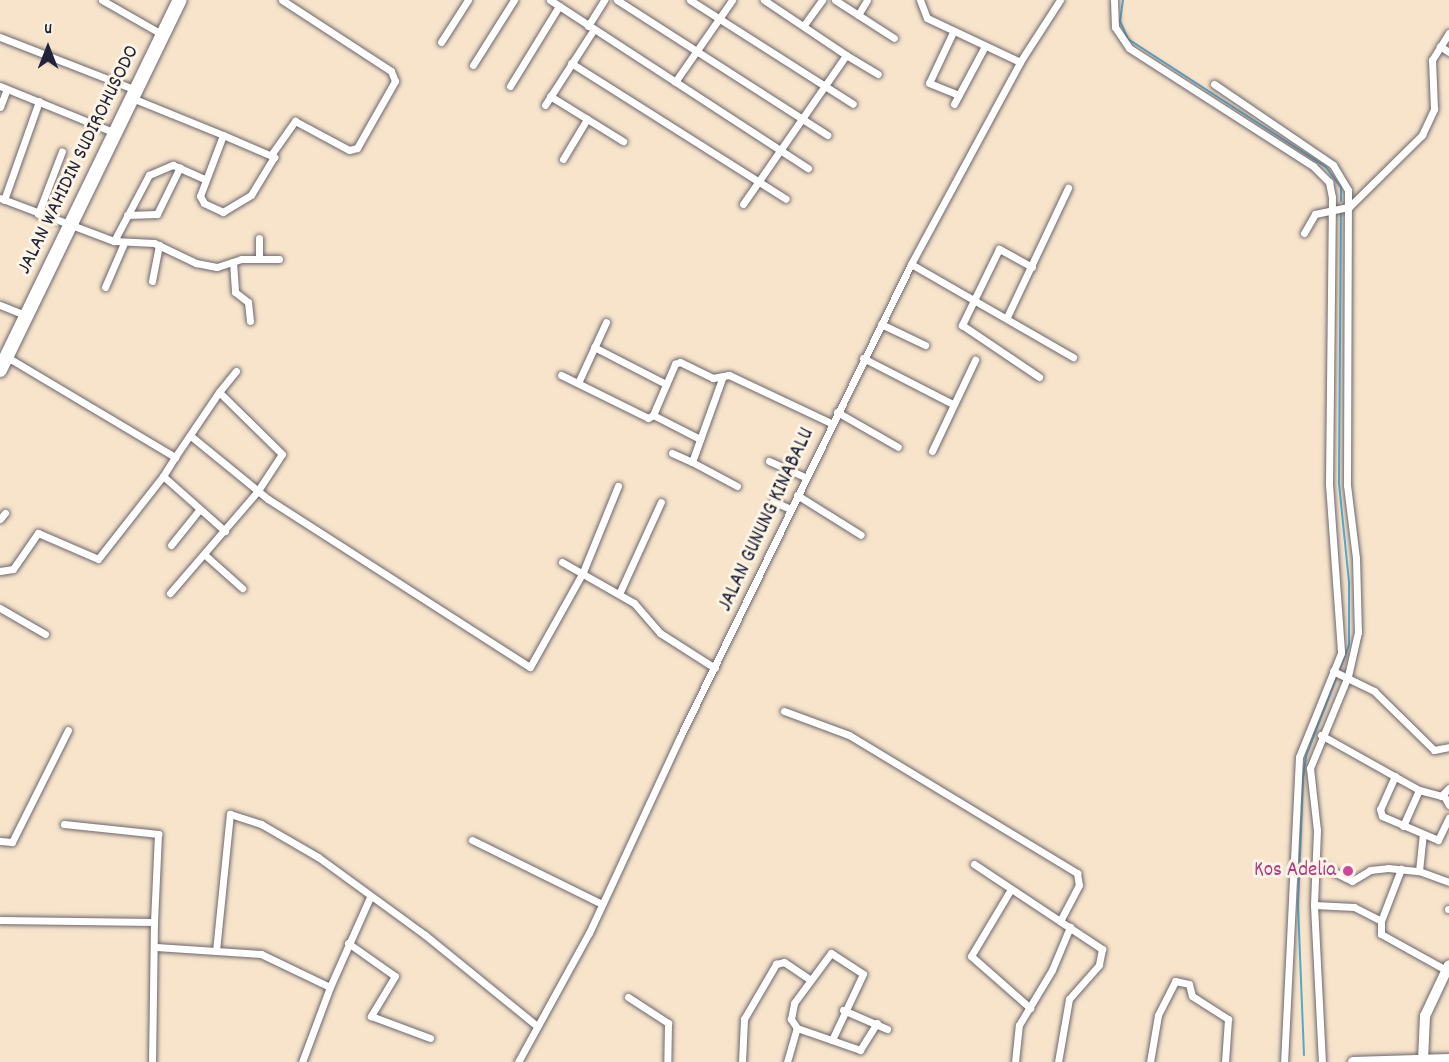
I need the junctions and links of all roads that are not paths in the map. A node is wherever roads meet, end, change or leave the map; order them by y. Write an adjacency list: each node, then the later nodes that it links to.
1 (102, 0): 25 (street)
2 (180, 0): 25 (highway, JALAN WAHIDIN SUDIROHUSODO)
3 (282, 0): 59 (street)
4 (468, 0): 28 (street)
5 (514, 0): 36 (street)
6 (550, 0): 18 (street)
7 (604, 0): 22 (street)
8 (616, 0): 31 (street)
9 (690, 0): 20 (street)
10 (732, 0): 20 (street)
11 (764, 0): 21 (street)
12 (822, 0): 21 (street)
13 (835, 0): 19 (street)
14 (867, 0): 19 (street)
15 (920, 0): 23 (street)
16 (1060, 0): 34 (street, JALAN GUNUNG KINABALU)
17 (1114, 0): 69 (street)
18 (559, 6): 22 (street); 40 (street)
19 (858, 15): 27 (street)
20 (719, 19): 31 (street); 42 (street)
21 (804, 26): 33 (street)
22 (591, 27): 35 (street); 38 (street)
23 (953, 32): 29 (street); 44 (street)
24 (1449, 33): 30 (street)
25 (163, 35): 43 (highway, JALAN WAHIDIN SUDIROHUSODO)
26 (0, 37): 43 (street)
27 (894, 38)
28 (441, 42)
29 (985, 46): 34 (street); 44 (street)
30 (1440, 46): 32 (street); 69 (street)
31 (697, 50): 38 (street); 51 (street)
32 (1449, 52)
33 (846, 55): 37 (street); 42 (street)
34 (1020, 62): 81 (street, JALAN GUNUNG KINABALU)
35 (572, 63): 45 (street); 64 (street)
36 (473, 65)
37 (878, 74)
38 (675, 82): 57 (street)
39 (1214, 84): 69 (street)
40 (510, 86)
41 (3, 87): 46 (street); 50 (street)
42 (825, 87): 47 (street); 51 (street)
43 (134, 94): 53 (highway, JALAN WAHIDIN SUDIROHUSODO); 54 (street)
44 (959, 95): 48 (street)
45 (550, 96): 49 (street); 52 (street)
46 (39, 102): 53 (street); 66 (street)
47 (853, 104)
48 (954, 104)
49 (545, 105)
50 (0, 107)
51 (803, 118): 55 (street); 57 (street)
52 (587, 119): 56 (street); 60 (street)
53 (115, 133): 72 (highway, JALAN WAHIDIN SUDIROHUSODO)
54 (223, 135): 59 (street); 63 (street)
55 (827, 135)
56 (623, 141)
57 (780, 148): 62 (street); 64 (street)
58 (62, 151): 70 (street)
59 (271, 155): 63 (street)
60 (563, 159)
61 (180, 167): 63 (street); 71 (street); 71 (street)
62 (808, 168)
63 (205, 179)
64 (758, 180): 67 (street); 68 (street)
65 (1068, 188): 82 (street)
66 (2, 199): 70 (street)
67 (786, 199)
68 (743, 204)
69 (1341, 208): 73 (street); 141 (street); 142 (street)
70 (38, 214): 72 (street)
71 (127, 215): 75 (street)
72 (72, 226): 75 (street); 87 (highway, JALAN WAHIDIN SUDIROHUSODO)
73 (1304, 233)
74 (259, 238): 78 (street)
75 (114, 241): 76 (street)
76 (124, 243): 77 (street); 84 (street)
77 (159, 245): 80 (street); 83 (street)
78 (259, 258): 79 (street); 80 (street)
79 (279, 259)
80 (233, 262): 89 (street)
81 (911, 264): 85 (street); 91 (street, JALAN GUNUNG KINABALU)
82 (1032, 267): 85 (street); 88 (street)
83 (152, 281)
84 (105, 287)
85 (974, 300): 88 (street); 102 (street)
86 (0, 305): 87 (street)
87 (27, 316): 94 (highway, JALAN WAHIDIN SUDIROHUSODO)
88 (1007, 317): 95 (street)
89 (250, 321)
90 (606, 322): 93 (street)
91 (881, 324): 92 (street); 96 (street, JALAN GUNUNG KINABALU)
92 (925, 345)
93 (594, 347): 103 (street); 104 (street)
94 (7, 357): 98 (highway, JALAN WAHIDIN SUDIROHUSODO); 115 (street)
95 (1073, 357)
96 (863, 358): 106 (street); 107 (street, JALAN GUNUNG KINABALU)
97 (975, 360): 106 (street)
98 (0, 370)
99 (236, 371): 105 (street)
100 (561, 375): 103 (street)
101 (723, 376): 104 (street); 109 (street); 111 (street)
102 (1039, 377)
103 (578, 383): 108 (street)
104 (666, 384): 108 (street)
105 (219, 392): 110 (street); 122 (street)
106 (953, 404): 113 (street)
107 (837, 412): 109 (street, JALAN GUNUNG KINABALU); 112 (street)
108 (653, 415): 111 (street)
109 (831, 423): 119 (street, JALAN GUNUNG KINABALU)
110 (192, 437): 115 (street); 122 (street)
111 (700, 440): 117 (street)
112 (898, 447)
113 (932, 451)
114 (672, 453): 117 (street)
115 (175, 457): 118 (street)
116 (769, 461): 119 (street)
117 (692, 462): 121 (street)
118 (163, 476): 127 (street); 133 (street)
119 (806, 477): 123 (street, JALAN GUNUNG KINABALU)
120 (618, 486): 134 (street)
121 (737, 486)
122 (257, 492): 128 (street); 134 (street)
123 (797, 495): 126 (street, JALAN GUNUNG KINABALU); 129 (street)
124 (773, 501): 126 (street)
125 (661, 502): 137 (street)
126 (790, 509): 140 (street, JALAN GUNUNG KINABALU)
127 (199, 510): 128 (street); 130 (street)
128 (225, 531): 131 (street)
129 (861, 535)
130 (171, 545)
131 (205, 555): 135 (street); 136 (street)
132 (562, 562): 134 (street)
133 (0, 572)
134 (583, 572): 137 (street)
135 (242, 588)
136 (170, 593)
137 (619, 594): 140 (street)
138 (0, 608): 139 (street)
139 (45, 634)
140 (715, 668): 165 (street, JALAN GUNUNG KINABALU)
141 (1335, 671): 142 (street); 199 (street)
142 (1347, 676): 145 (street); 146 (street)
143 (783, 711): 168 (street)
144 (68, 730): 157 (street)
145 (1322, 735): 147 (street); 158 (street)
146 (1449, 747)
147 (1395, 776): 149 (street); 154 (street)
148 (1449, 788): 150 (street)
149 (1419, 790): 150 (street); 154 (street)
150 (1444, 796): 151 (street)
151 (1449, 805)
152 (1449, 817): 155 (street)
153 (64, 824): 170 (street)
154 (1403, 826): 155 (street)
155 (1423, 834): 161 (street)
156 (472, 840): 165 (street)
157 (0, 841)
158 (1316, 863): 160 (street); 166 (street)
159 (974, 864): 163 (street)
160 (1401, 868): 161 (street); 169 (street)
161 (1419, 871): 162 (street)
162 (1449, 882)
163 (1011, 889): 168 (street); 179 (street)
164 (370, 897): 172 (street); 174 (street); 182 (street)
165 (602, 904): 182 (street, JALAN GUNUNG KINABALU)
166 (1314, 905): 169 (street); 200 (street)
167 (0, 920): 170 (street)
168 (1060, 921): 171 (street)
169 (1381, 921): 175 (street)
170 (154, 922): 173 (street)
171 (1070, 927): 179 (street); 196 (street)
172 (348, 943): 177 (street); 185 (street)
173 (156, 947): 174 (street); 189 (street)
174 (216, 951): 177 (street)
175 (1448, 967): 188 (main road)
176 (809, 979): 180 (street); 183 (street); 193 (street)
177 (330, 987): 190 (street)
178 (628, 996): 192 (street)
179 (1030, 1008): 195 (street)
180 (843, 1010): 181 (street); 186 (street)
181 (877, 1023): 184 (street); 186 (street)
182 (537, 1026): 191 (street, JALAN GUNUNG KINABALU)
183 (797, 1028): 186 (street); 194 (street)
184 (886, 1029)
185 (430, 1038)
186 (832, 1040)
187 (1449, 1059): 188 (main road)
188 (1423, 1060): 201 (main road)
189 (152, 1062)
190 (302, 1062)
191 (518, 1062)
192 (668, 1062)
193 (742, 1062)
194 (788, 1062)
195 (1016, 1062)
196 (1058, 1062)
197 (1150, 1062): 198 (street)
198 (1225, 1062)
199 (1284, 1062)
200 (1322, 1062)
201 (1353, 1062)

